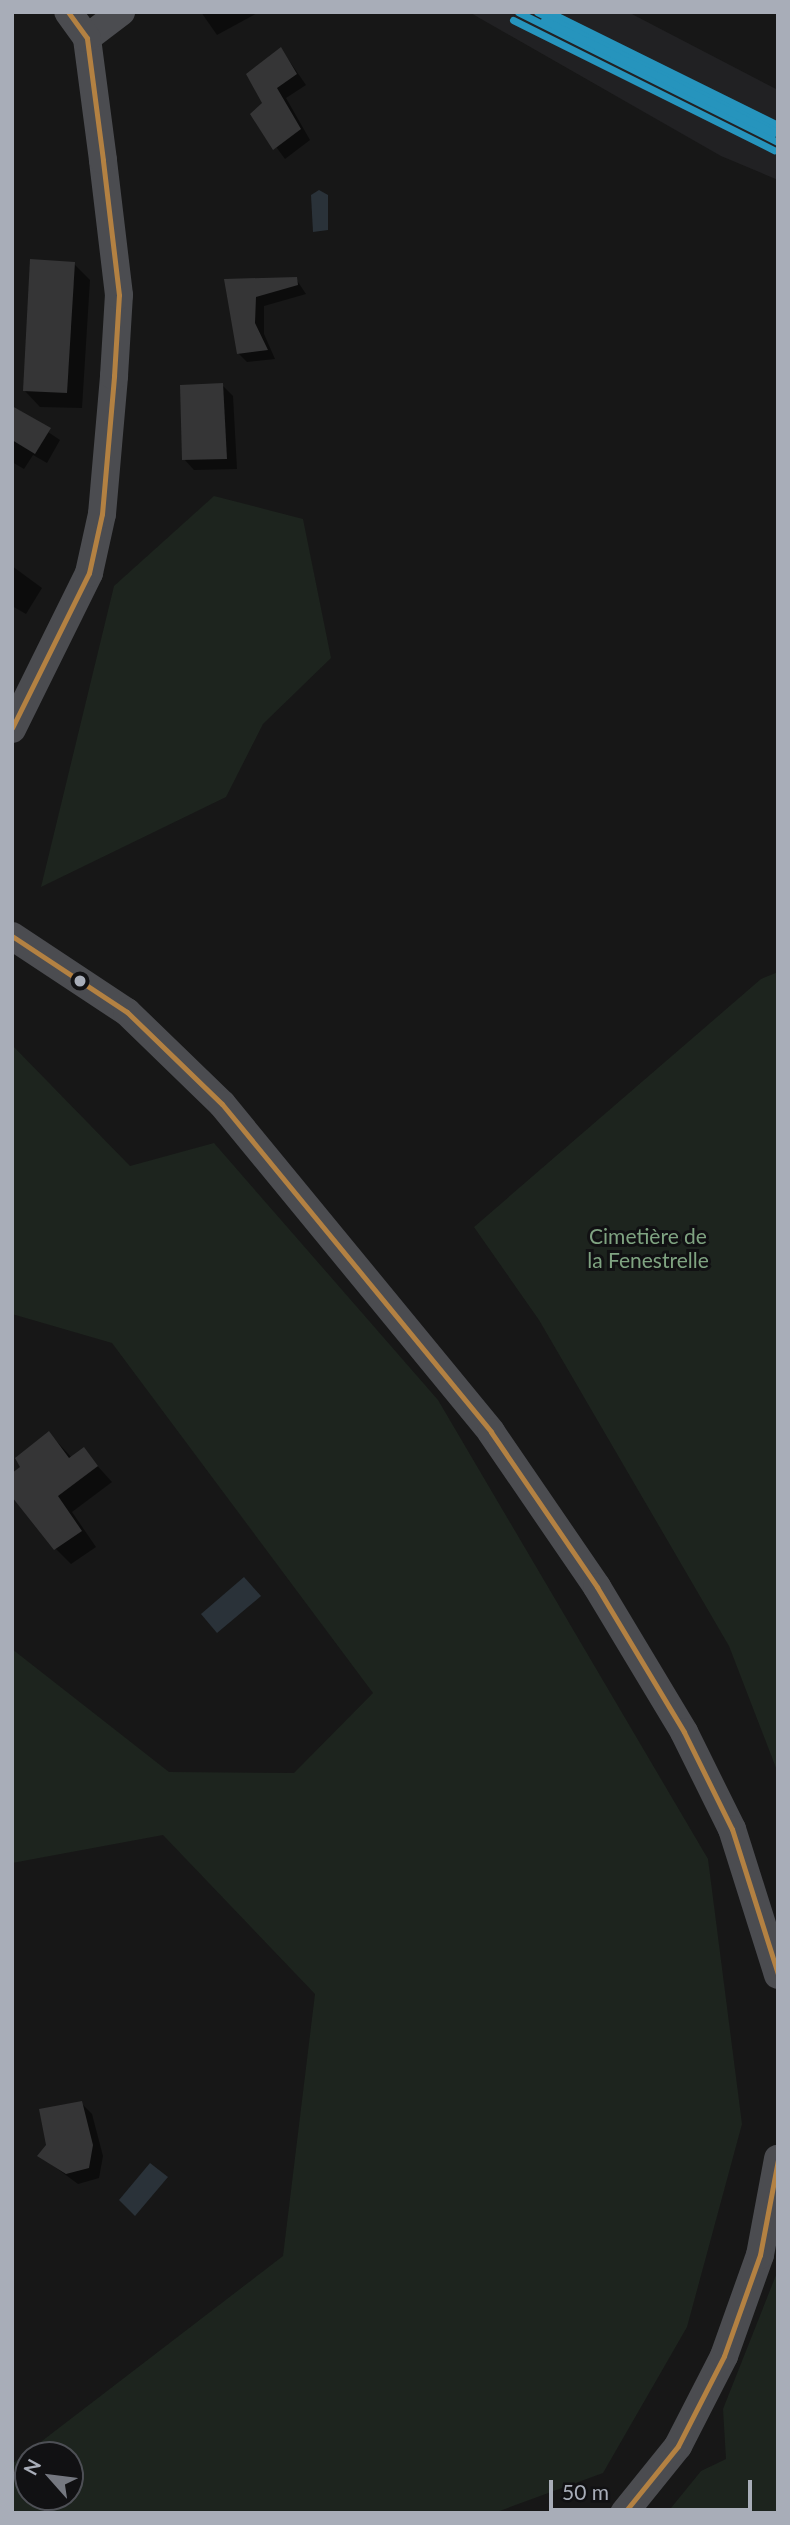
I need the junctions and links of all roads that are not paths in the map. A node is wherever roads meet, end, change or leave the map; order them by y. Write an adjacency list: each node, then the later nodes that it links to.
1 (68, 12): 3 (street)
2 (121, 12): 3 (street)
3 (87, 38): 4 (street)
4 (12, 729)
5 (12, 936): 6 (street)
6 (778, 1975)
7 (778, 2159): 8 (street)
8 (624, 2513)

